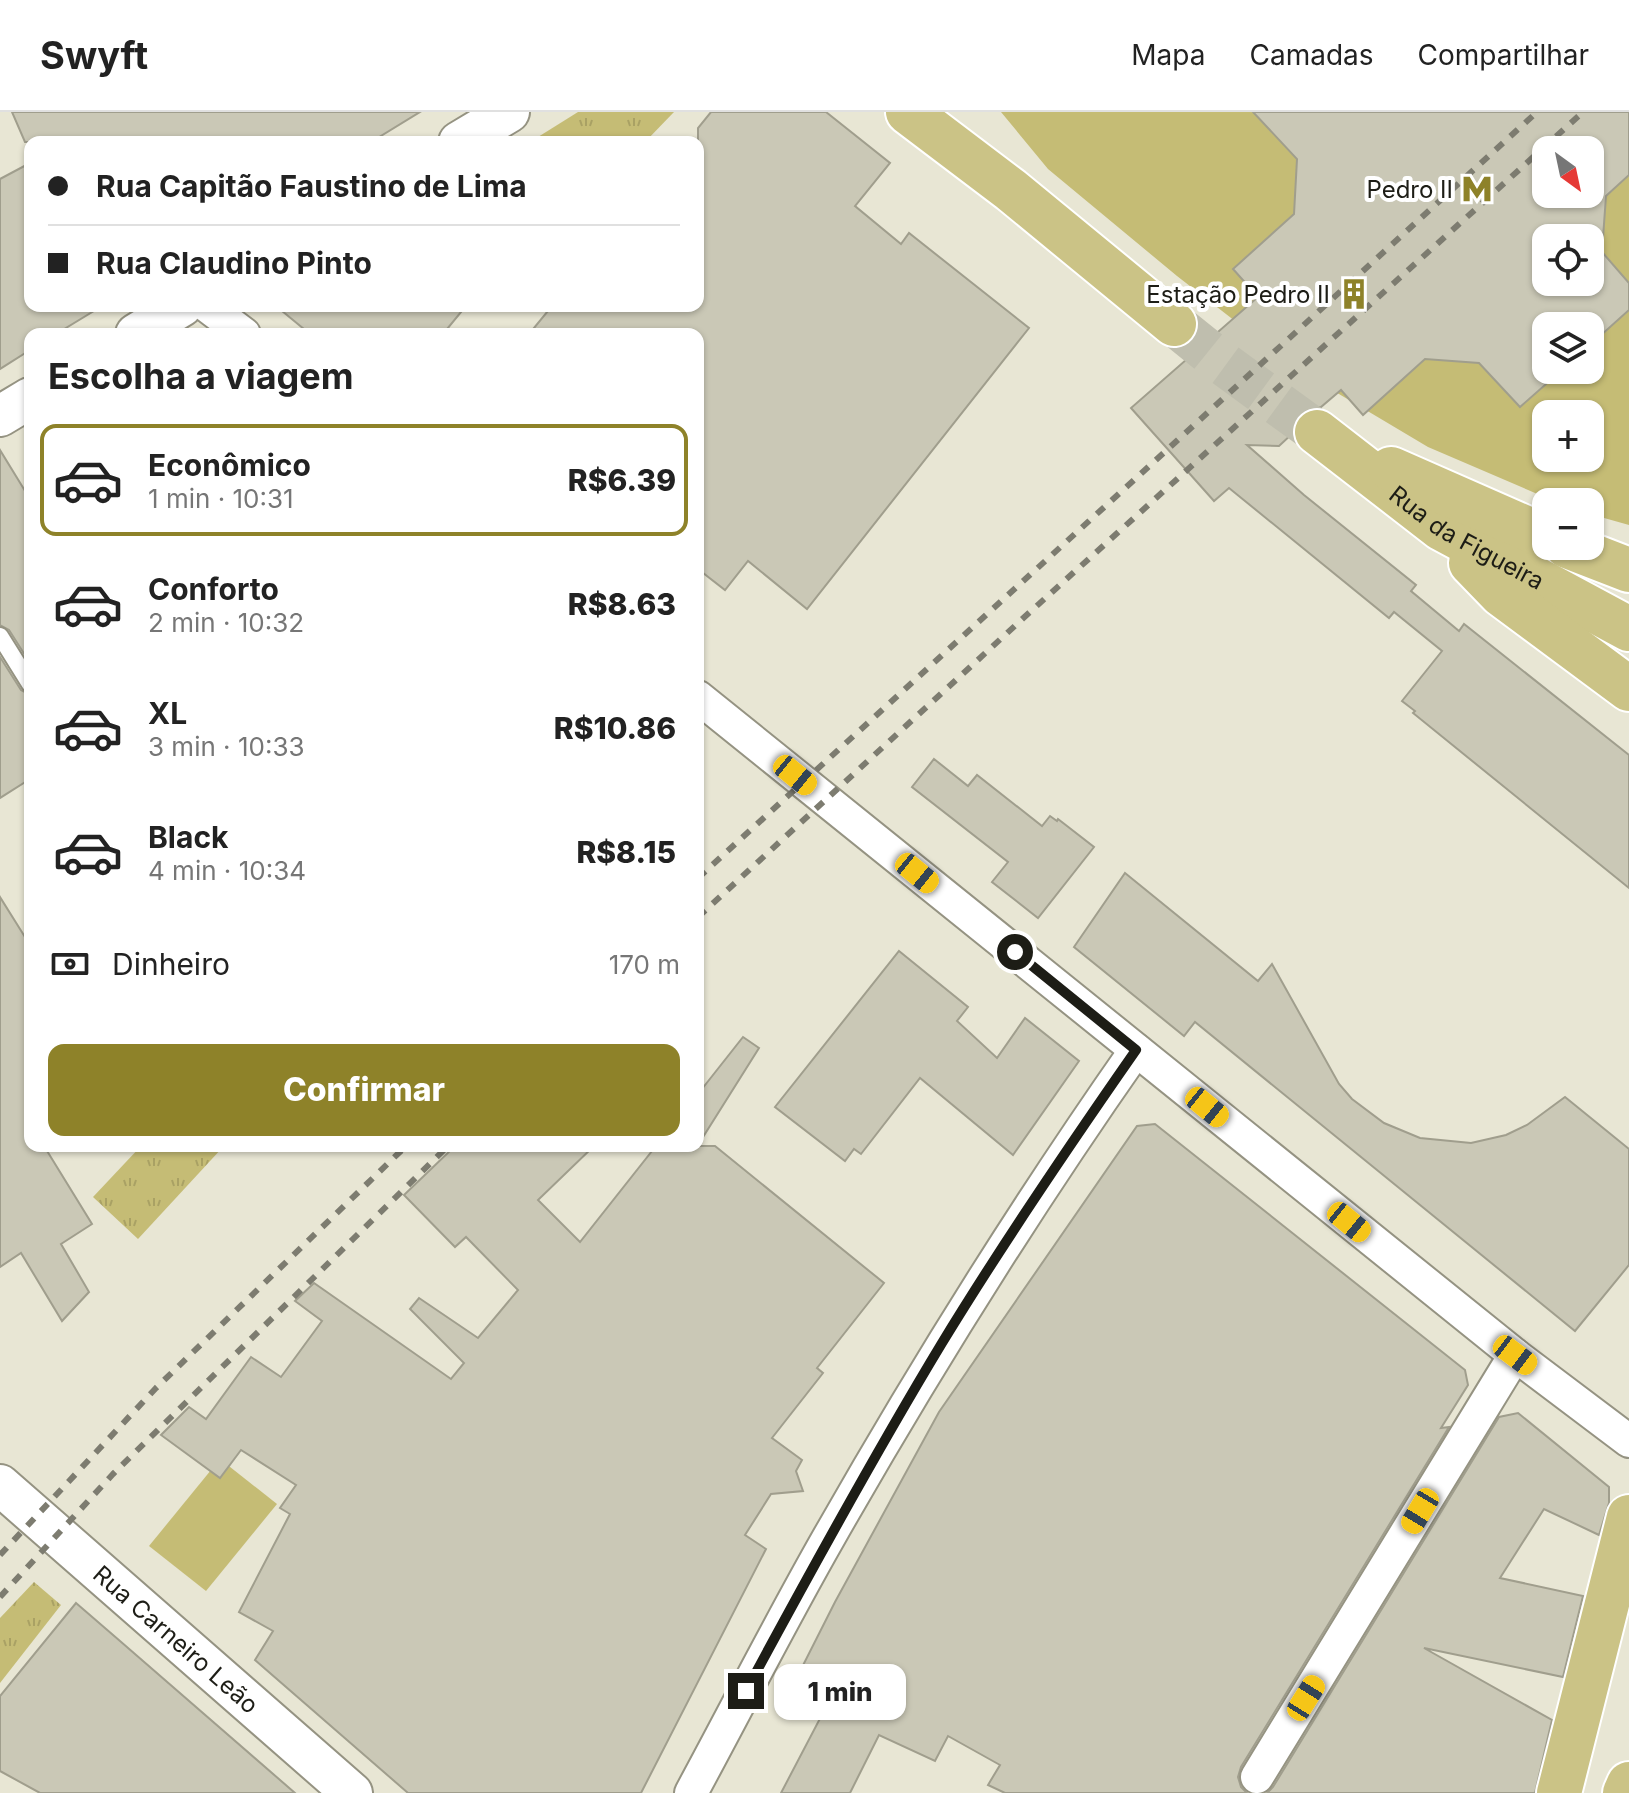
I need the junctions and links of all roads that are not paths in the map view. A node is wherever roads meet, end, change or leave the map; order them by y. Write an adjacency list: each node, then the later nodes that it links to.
1 (509, 112): 4 (street)
2 (908, 112): 5 (main road)
3 (951, 112): 5 (main road)
4 (469, 136)
5 (1011, 190): 8 (main road)
6 (172, 312): 9 (street)
7 (215, 312): 10 (street)
8 (1174, 324)
9 (146, 328)
10 (236, 328)
11 (24, 402): 12 (street)
12 (0, 416)
13 (1441, 528): 14 (main road, Rua da Figueira); 17 (main road, Rua da Figueira); 20 (main road)
14 (1532, 531)
15 (1603, 560): 16 (main road)
16 (1629, 570)
17 (1629, 629)
18 (0, 636): 19 (lane)
19 (24, 674)
20 (1629, 689)
21 (704, 702): 22 (street)
22 (1136, 1050): 23 (street); 30 (street)
23 (1515, 1355): 24 (street); 27 (street)
24 (1629, 1441)
25 (0, 1485): 29 (street, Rua Carneiro Leão)
26 (1629, 1517): 31 (main road)
27 (1257, 1777)
28 (1629, 1784): 32 (main road)
29 (352, 1793)
30 (691, 1793)
31 (1559, 1793)
32 (1625, 1793)

